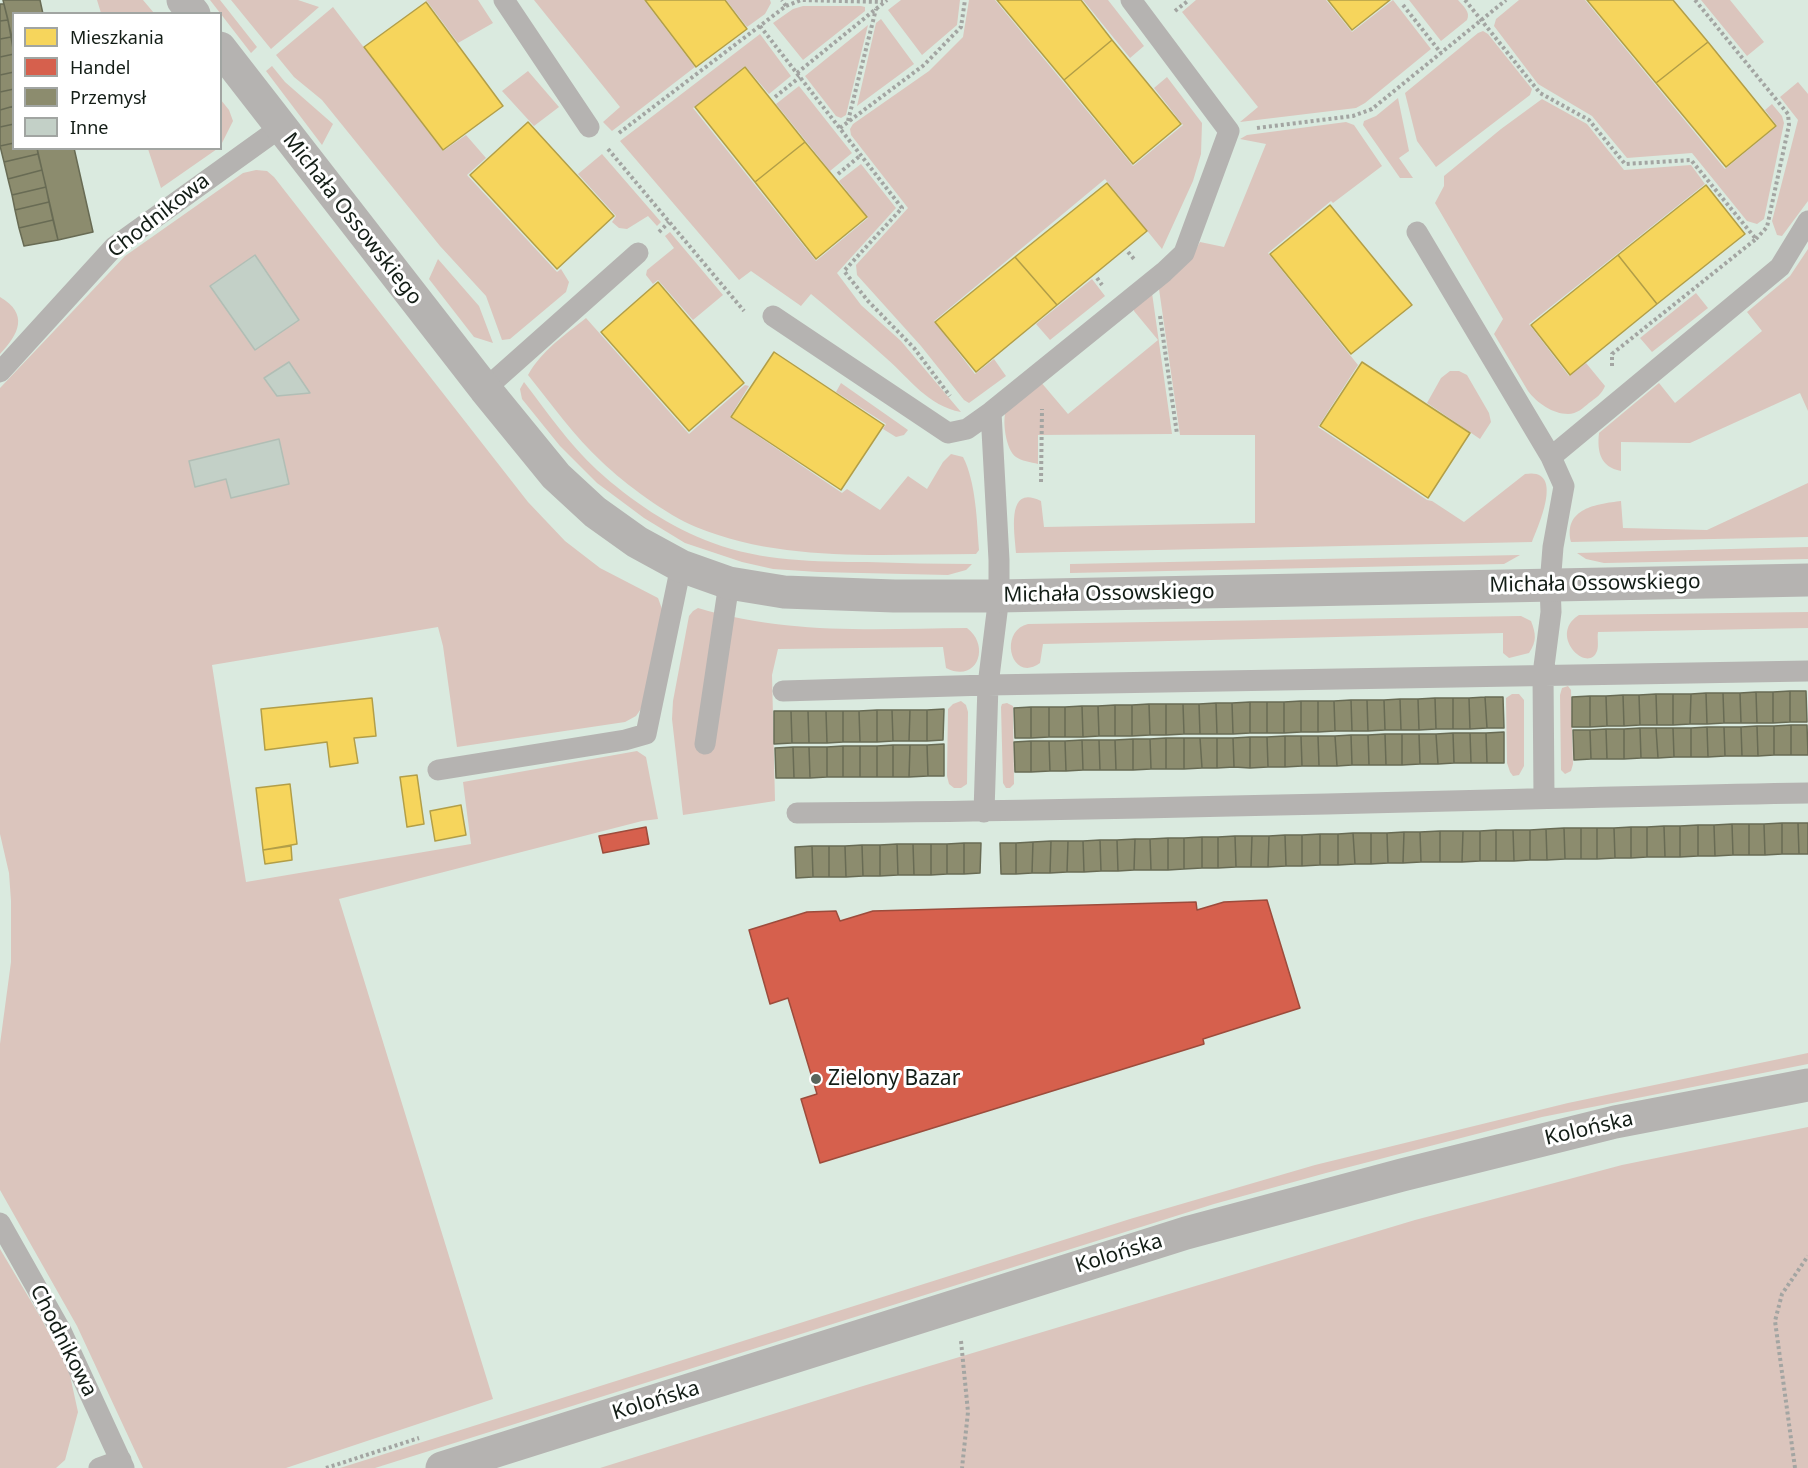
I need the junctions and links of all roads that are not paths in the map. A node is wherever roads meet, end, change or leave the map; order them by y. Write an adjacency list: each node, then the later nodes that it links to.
1 (183, 0): 4 (street)
2 (504, 0): 7 (lane)
3 (1131, 0): 14 (lane)
4 (192, 12)
5 (222, 51): 6 (street, Michała Ossowskiego)
6 (281, 127): 12 (lane, Chodnikowa); 13 (street, Michała Ossowskiego)
7 (589, 127)
8 (1808, 221): 15 (lane)
9 (1417, 232): 15 (lane)
10 (638, 253): 13 (lane)
11 (773, 316): 14 (lane)
12 (0, 372)
13 (485, 389): 16 (street, Michała Ossowskiego)
14 (991, 412): 20 (lane)
15 (1551, 457): 19 (lane)
16 (681, 566): 18 (street, Michała Ossowskiego); 26 (lane)
17 (1808, 580): 19 (street, Michała Ossowskiego)
18 (729, 583): 20 (street, Michała Ossowskiego); 25 (lane)
19 (1550, 585): 20 (street, Michała Ossowskiego); 22 (lane)
20 (999, 596): 23 (lane)
21 (1808, 671): 22 (lane)
22 (1543, 674): 23 (lane); 28 (lane)
23 (988, 685): 24 (lane); 29 (lane)
24 (783, 691)
25 (705, 744)
26 (438, 770)
27 (1808, 793): 28 (lane)
28 (1544, 798): 29 (lane)
29 (984, 812): 30 (lane)
30 (797, 813)
31 (1808, 1085): 35 (street, Kolońska)
32 (0, 1223): 33 (lane, Chodnikowa)
33 (123, 1464): 34 (lane, Chodnikowa)
34 (99, 1468)
35 (442, 1468)

